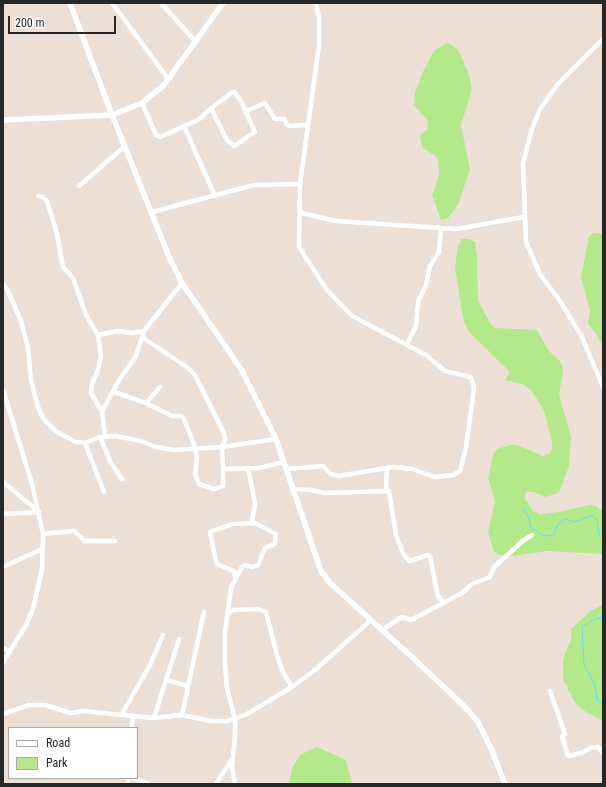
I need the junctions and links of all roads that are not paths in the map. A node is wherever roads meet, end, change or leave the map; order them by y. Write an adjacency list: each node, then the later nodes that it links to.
1 (70, 3): 12 (street)
2 (112, 3): 8 (street)
3 (161, 3): 7 (street)
4 (223, 3): 7 (street)
5 (316, 3): 14 (street)
6 (603, 39): 23 (street)
7 (195, 41): 8 (street)
8 (170, 78): 9 (street)
9 (142, 103): 12 (street); 15 (street)
10 (211, 108): 11 (street); 11 (street); 15 (street)
11 (246, 111): 14 (street)
12 (112, 115): 13 (street); 16 (street)
13 (3, 120)
14 (307, 125): 17 (street)
15 (184, 126): 20 (street)
16 (125, 146): 18 (street); 21 (street)
17 (300, 184): 20 (street); 22 (street)
18 (79, 186)
19 (38, 196): 28 (street)
20 (215, 196): 21 (street)
21 (152, 212): 25 (street)
22 (301, 213): 24 (street); 30 (street)
23 (524, 217): 24 (street); 32 (street)
24 (441, 228): 30 (street)
25 (182, 283): 27 (street); 39 (street)
26 (3, 284): 40 (street)
27 (144, 331): 28 (street); 29 (street)
28 (98, 335): 36 (street)
29 (142, 337): 34 (street); 42 (street)
30 (407, 344): 45 (street)
31 (160, 387): 35 (street)
32 (603, 387)
33 (3, 390): 53 (street)
34 (114, 392): 35 (street); 36 (street)
35 (146, 403): 41 (street)
36 (102, 412): 37 (street)
37 (105, 436): 38 (street); 41 (street)
38 (100, 437): 40 (street); 48 (street)
39 (276, 439): 42 (street); 43 (street)
40 (85, 444): 52 (street)
41 (195, 447): 42 (street); 46 (street)
42 (222, 447): 46 (street)
43 (284, 462): 44 (street); 47 (street)
44 (248, 468): 46 (street); 55 (street)
45 (387, 468): 47 (street); 51 (street)
46 (223, 469)
47 (287, 469): 50 (street)
48 (122, 479)
49 (3, 482): 53 (street)
50 (294, 489): 51 (street); 65 (street)
51 (389, 491): 62 (street)
52 (104, 492)
53 (39, 512): 54 (street); 56 (street)
54 (3, 514)
55 (252, 523): 61 (street); 61 (street)
56 (43, 534): 58 (street); 59 (street)
57 (532, 535): 62 (street)
58 (115, 541)
59 (42, 549): 60 (street); 70 (street)
60 (3, 567)
61 (235, 577): 64 (street)
62 (443, 602): 66 (street)
63 (204, 612): 73 (street)
64 (228, 614): 74 (street); 81 (street)
65 (371, 620): 66 (street); 74 (street)
66 (382, 630): 89 (street)
67 (163, 635): 77 (street)
68 (179, 639): 72 (street)
69 (3, 648): 70 (street)
70 (10, 652): 71 (street)
71 (3, 662)
72 (166, 680): 73 (street); 80 (street)
73 (188, 686): 78 (street)
74 (292, 686): 81 (street)
75 (550, 691): 83 (street)
76 (3, 714): 77 (street)
77 (122, 714): 79 (street)
78 (182, 715): 80 (street); 81 (street)
79 (134, 716): 80 (street); 82 (street)
80 (154, 718)
81 (235, 719): 84 (street)
82 (131, 727)
83 (603, 753)
84 (232, 758): 87 (street); 88 (street)
85 (136, 779): 86 (street)
86 (149, 784)
87 (216, 784)
88 (235, 784)
89 (505, 784)

